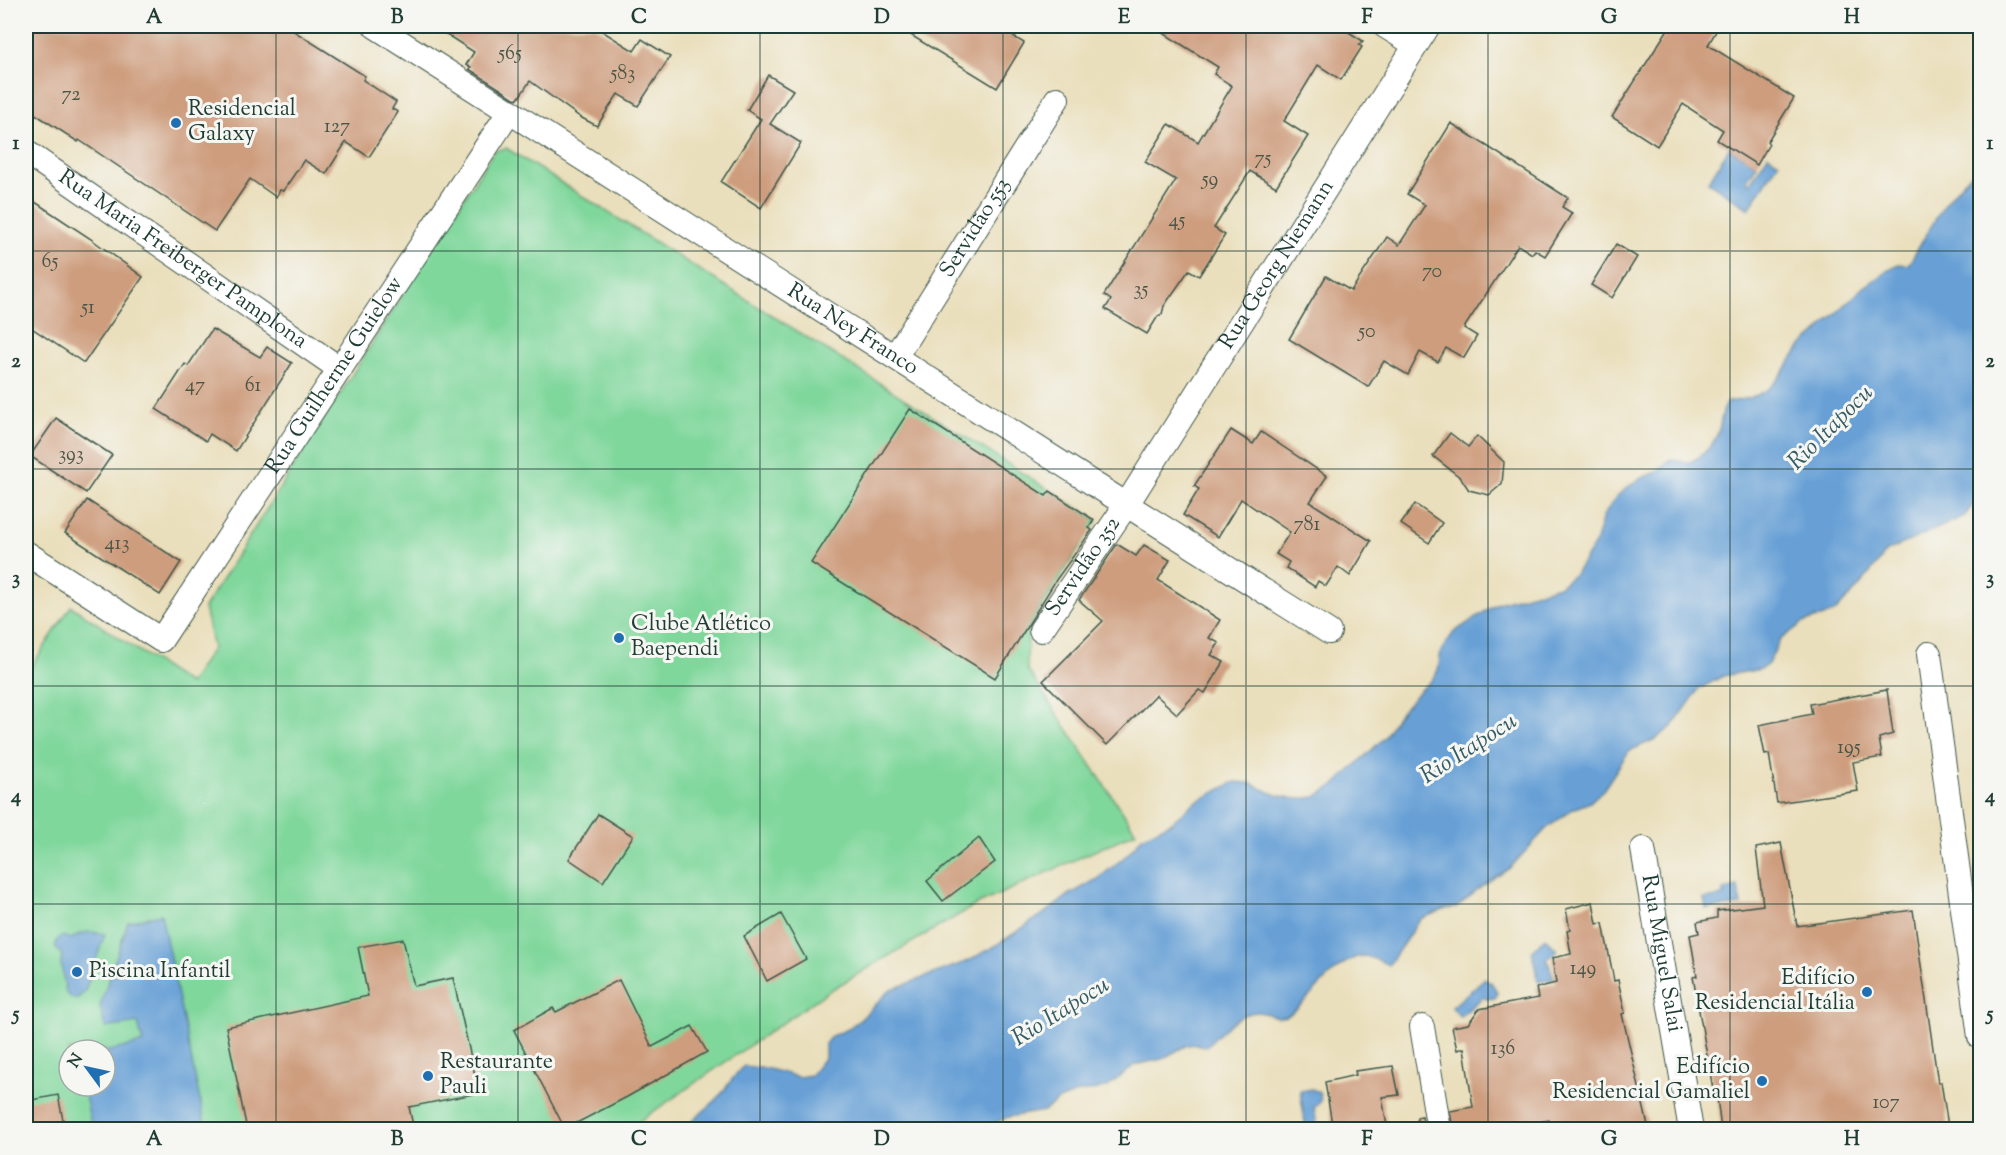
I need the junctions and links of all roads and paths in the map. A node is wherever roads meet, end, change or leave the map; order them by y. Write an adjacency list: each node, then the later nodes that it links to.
1 (375, 26): 5 (street, Rua Ney Franco)
2 (1385, 26): 3 (street)
3 (1422, 35): 9 (street, Rua Georg Niemann)
4 (1057, 99): 7 (street, Servidão 553)
5 (510, 111): 7 (street, Rua Ney Franco); 8 (street, Rua Guilherme Guielow)
6 (26, 152): 8 (street, Rua Maria Freiberger Pamplona)
7 (895, 357): 9 (street, Rua Ney Franco)
8 (340, 369): 10 (street, Rua Guilherme Guielow)
9 (1127, 504): 11 (street, Servidão 352); 12 (street, Rua Ney Franco)
10 (26, 553)
11 (1041, 630)
12 (1329, 632)
13 (1929, 654): 16 (street)
14 (1643, 849): 18 (street, Rua Miguel Salai)
15 (1422, 1027): 17 (street)
16 (1980, 1037)
17 (1439, 1130)
18 (1691, 1130)

